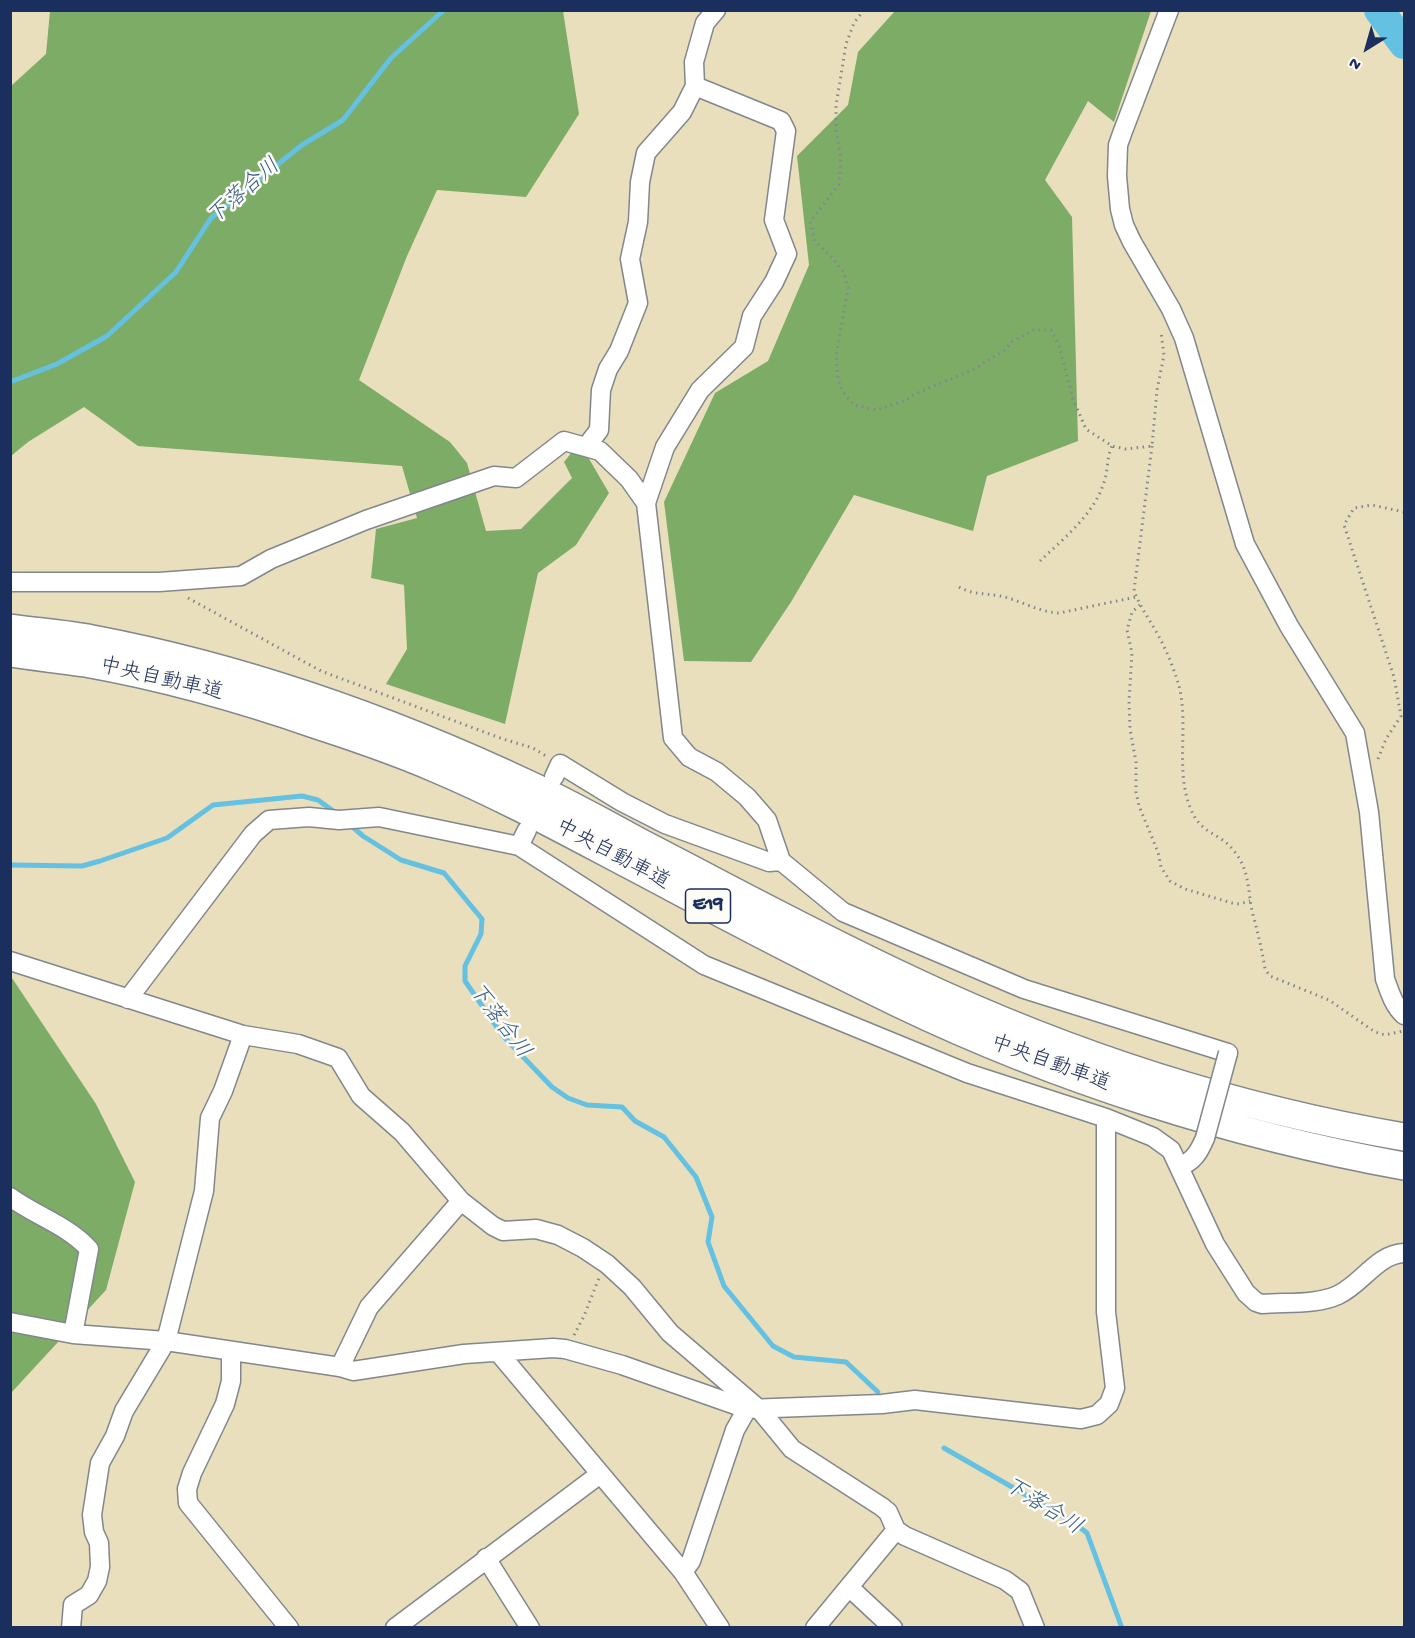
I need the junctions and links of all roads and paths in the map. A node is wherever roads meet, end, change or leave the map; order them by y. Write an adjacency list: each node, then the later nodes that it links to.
1 (716, 10): 4 (street)
2 (864, 10): 6 (path)
3 (1169, 10): 5 (street)
4 (695, 86): 8 (street); 9 (street)
5 (1171, 309): 7 (path); 25 (street)
6 (1111, 445): 7 (path); 11 (path)
7 (1152, 446): 15 (path)
8 (586, 447): 9 (street); 13 (street)
9 (646, 503): 21 (street)
10 (1404, 512): 19 (path)
11 (1040, 561)
12 (10, 582): 13 (street)
13 (159, 582): 20 (path)
14 (959, 587): 15 (path)
15 (1136, 597): 16 (path)
16 (1140, 605): 22 (path); 22 (path)
17 (10, 628): 29 (highway, 中央自動車道 / E19)
18 (10, 653): 30 (highway, 中央自動車道 / E19)
19 (1377, 760)
20 (557, 771): 21 (street)
21 (781, 861): 31 (street, bridge)
22 (1250, 901): 26 (path)
23 (10, 961): 24 (street)
24 (128, 999): 27 (street); 28 (street)
25 (1404, 1016)
26 (1404, 1030)
27 (243, 1035): 33 (street); 38 (street)
28 (1106, 1118): 31 (street); 43 (street)
29 (1404, 1137)
30 (1404, 1166)
31 (1179, 1167): 34 (street)
32 (10, 1197): 37 (street)
33 (461, 1201): 35 (street); 42 (street)
34 (1404, 1253)
35 (607, 1264): 39 (path); 43 (street)
36 (10, 1322): 37 (street)
37 (73, 1334): 38 (street)
38 (166, 1341): 40 (street); 49 (street)
39 (565, 1349): 41 (street); 43 (street)
40 (231, 1352): 42 (street); 50 (street)
41 (498, 1352): 42 (street); 44 (street)
42 (340, 1367)
43 (754, 1409): 45 (street); 47 (street)
44 (600, 1474): 46 (street); 47 (street)
45 (896, 1530): 48 (street); 56 (street)
46 (486, 1558): 51 (street); 52 (street)
47 (683, 1572): 53 (street)
48 (849, 1587): 54 (street); 55 (street)
49 (71, 1628)
50 (289, 1628)
51 (395, 1628)
52 (530, 1628)
53 (720, 1628)
54 (815, 1628)
55 (893, 1628)
56 (1035, 1628)

